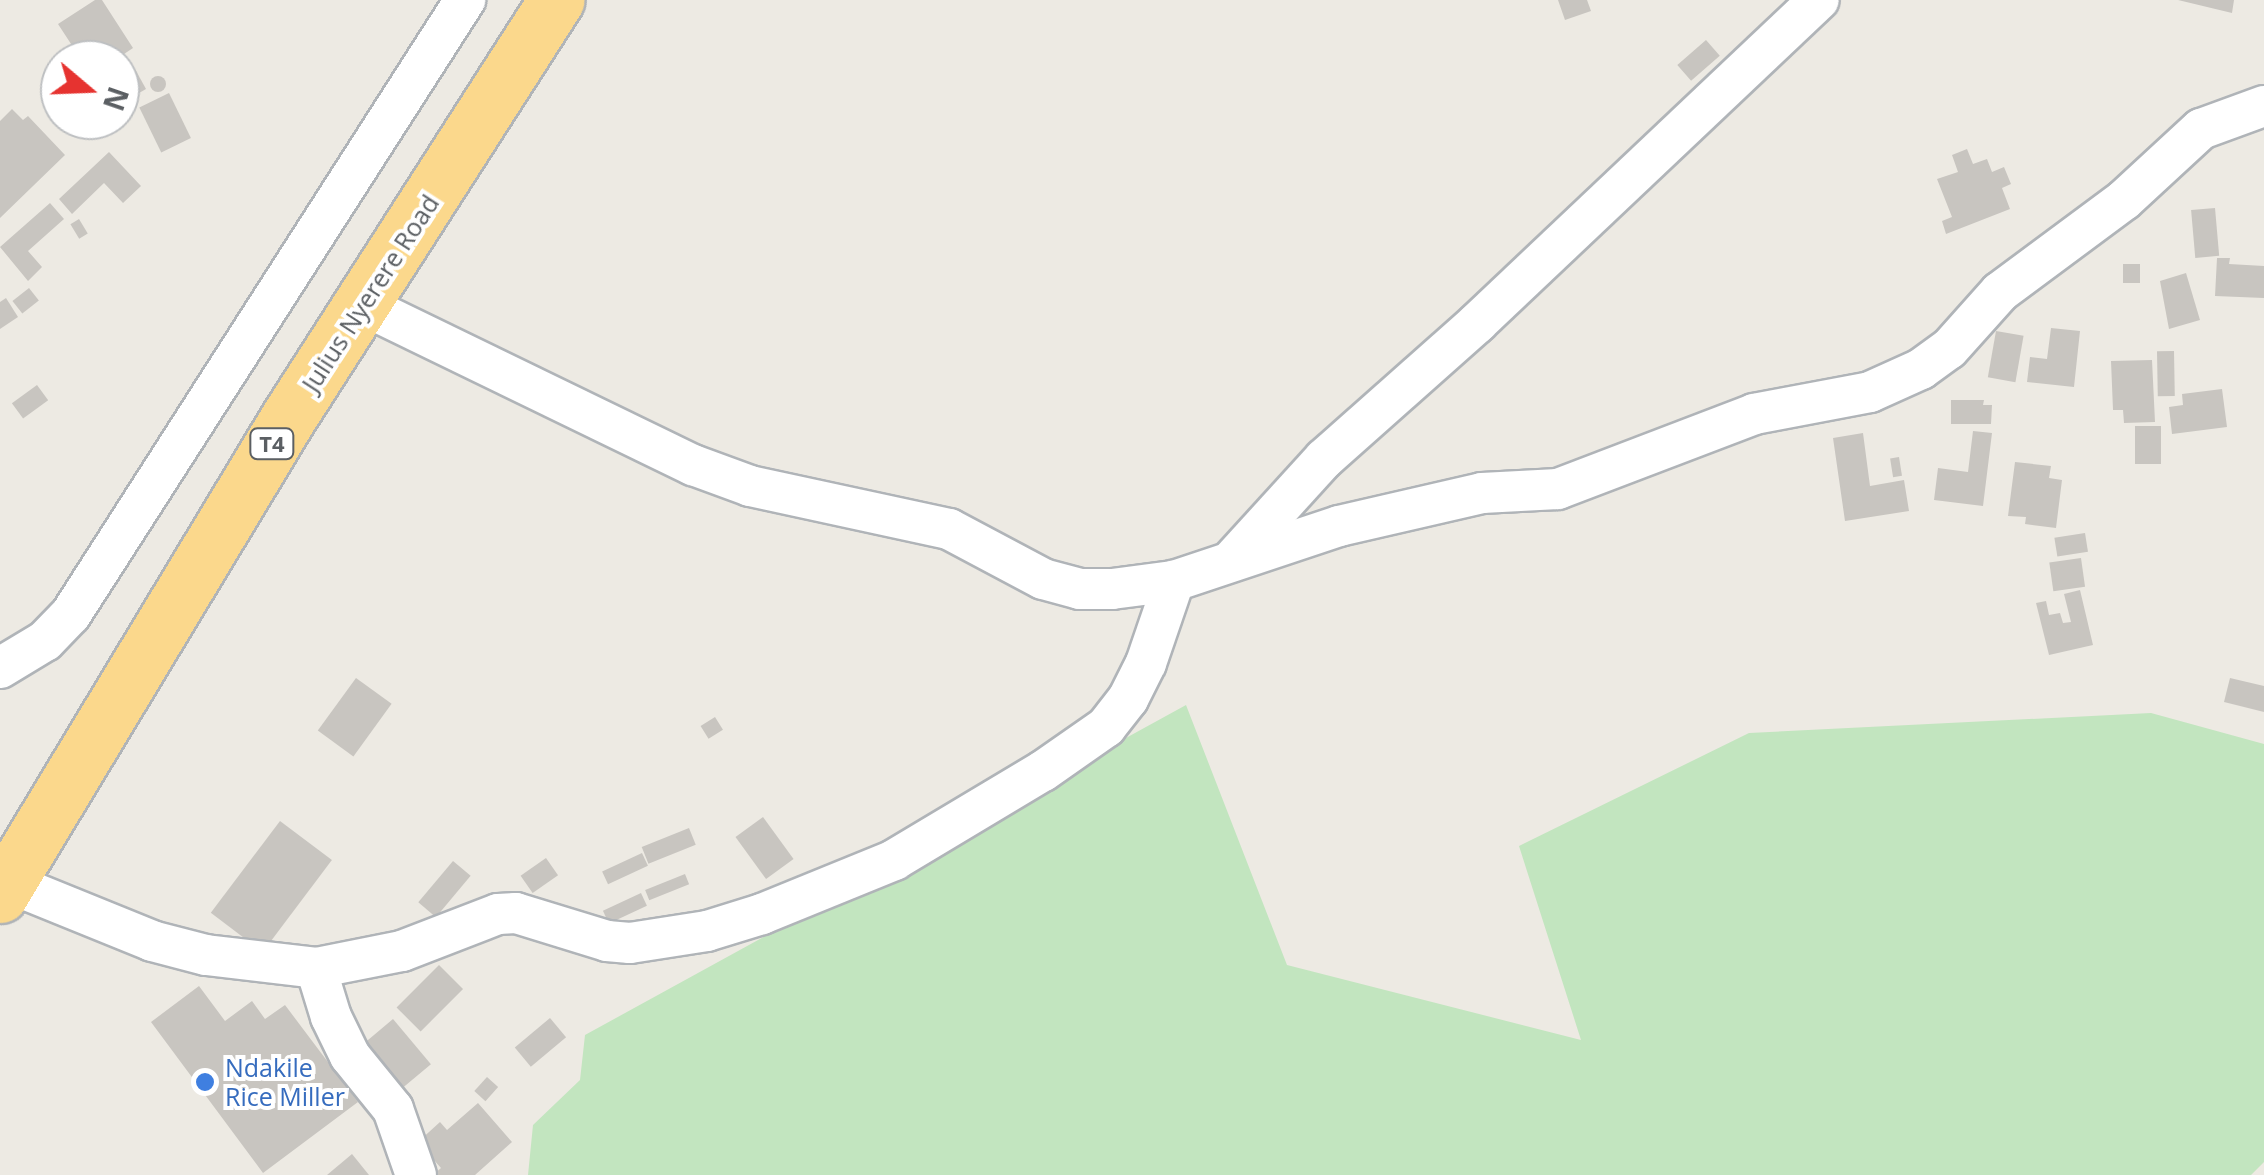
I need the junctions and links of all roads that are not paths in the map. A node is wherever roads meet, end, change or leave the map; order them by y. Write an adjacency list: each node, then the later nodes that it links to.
1 (465, 0): 8 (street)
2 (556, 0): 5 (highway, Julius Nyerere Road / T4)
3 (1818, 0): 6 (street)
4 (2264, 106): 6 (street)
5 (363, 306): 7 (street); 9 (highway, Julius Nyerere Road / T4)
6 (1229, 564): 7 (street)
7 (1174, 581): 10 (street)
8 (0, 668)
9 (4, 888): 10 (street)
10 (316, 968): 11 (street)
11 (416, 1175)

